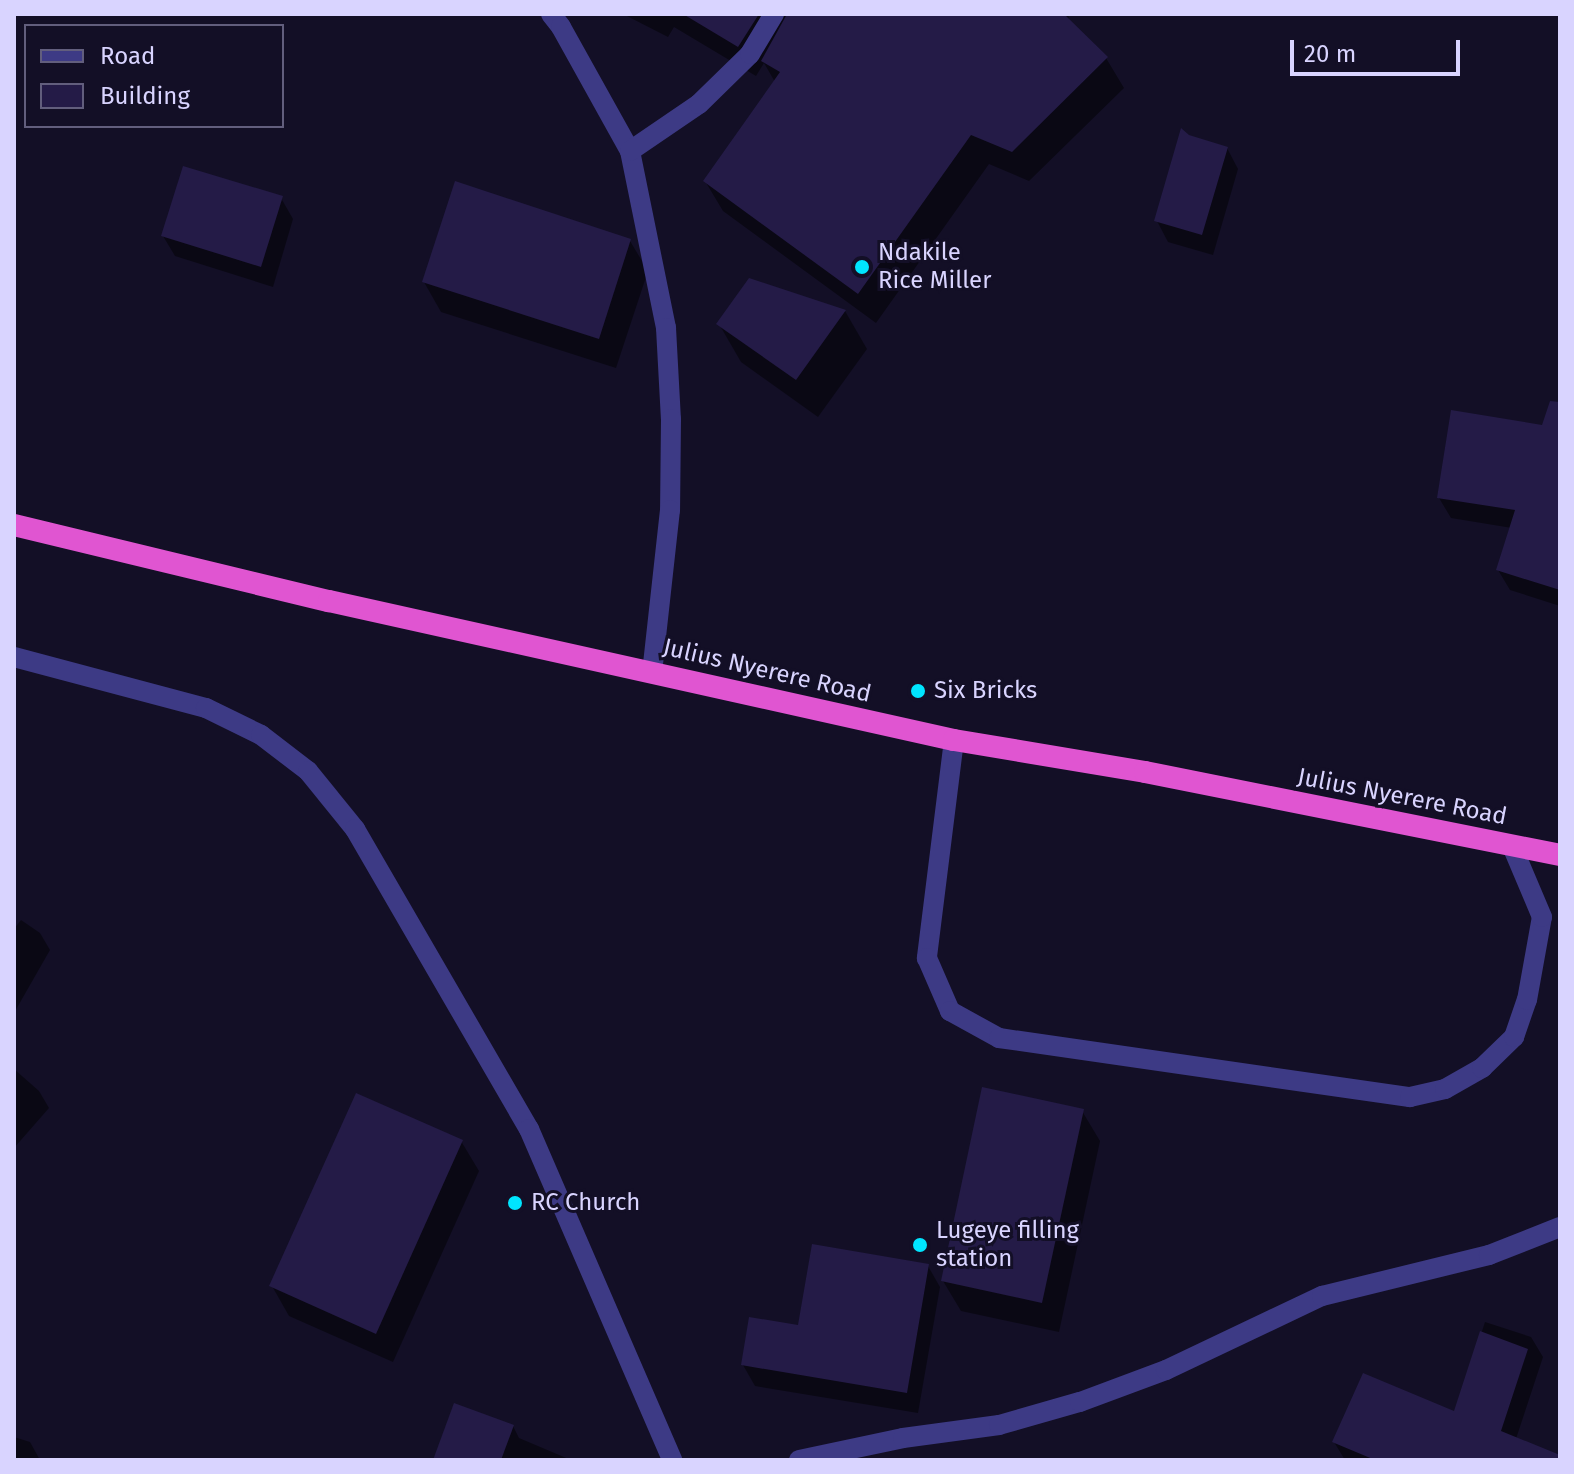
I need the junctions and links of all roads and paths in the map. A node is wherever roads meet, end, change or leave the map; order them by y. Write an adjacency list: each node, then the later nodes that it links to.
1 (551, 14): 3 (street)
2 (774, 14): 3 (street)
3 (630, 151): 6 (street)
4 (14, 525): 6 (highway, Julius Nyerere Road)
5 (14, 657): 11 (street)
6 (652, 672): 7 (highway, Julius Nyerere Road)
7 (954, 740): 8 (highway, Julius Nyerere Road); 8 (street)
8 (1512, 846): 9 (highway, Julius Nyerere Road)
9 (1560, 855)
10 (1560, 1227): 12 (street)
11 (672, 1460)
12 (799, 1460)

